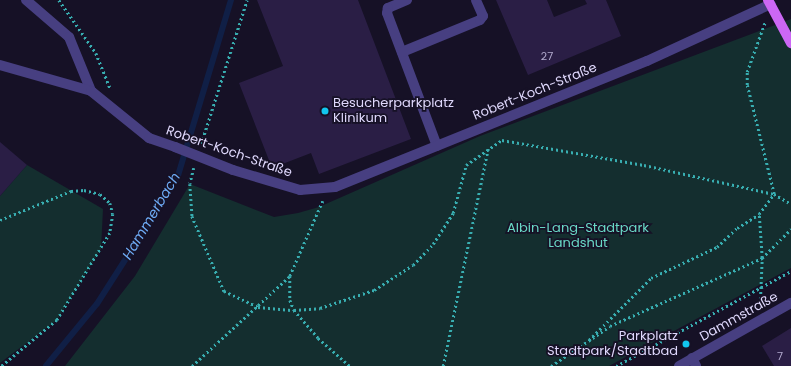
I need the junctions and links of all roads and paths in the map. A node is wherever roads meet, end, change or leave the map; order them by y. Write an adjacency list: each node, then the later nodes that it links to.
1 (26, 0): 9 (street)
2 (59, 0): 10 (path)
3 (407, 0): 7 (street)
4 (476, 0): 7 (street)
5 (770, 2): 6 (main road); 11 (street, Robert-Koch-Straße); 14 (path)
6 (791, 43)
7 (402, 52): 11 (street)
8 (0, 65): 9 (street)
9 (91, 91): 10 (street, Robert-Koch-Straße)
10 (116, 114): 13 (street, Robert-Koch-Straße, bridge)
11 (437, 146): 13 (street, Robert-Koch-Straße)
12 (488, 148): 14 (path); 25 (path); 32 (path)
13 (335, 187): 21 (path)
14 (774, 194): 15 (path); 16 (path)
15 (791, 204)
16 (759, 214): 19 (path); 27 (path)
17 (0, 220): 29 (path)
18 (791, 229): 19 (path)
19 (762, 258): 22 (path); 27 (path)
20 (791, 271): 22 (path)
21 (290, 276): 24 (path); 25 (path)
22 (761, 288): 26 (path); 34 (path)
23 (791, 303): 26 (street, Dammstraße)
24 (258, 307): 25 (path); 30 (path)
25 (294, 310): 31 (path)
26 (760, 319): 28 (street, Dammstraße)
27 (583, 346): 33 (path)
28 (694, 362): 35 (street, Dammstraße)
29 (2, 366)
30 (192, 366)
31 (350, 366)
32 (443, 366)
33 (551, 366)
34 (616, 366)
35 (679, 366)

